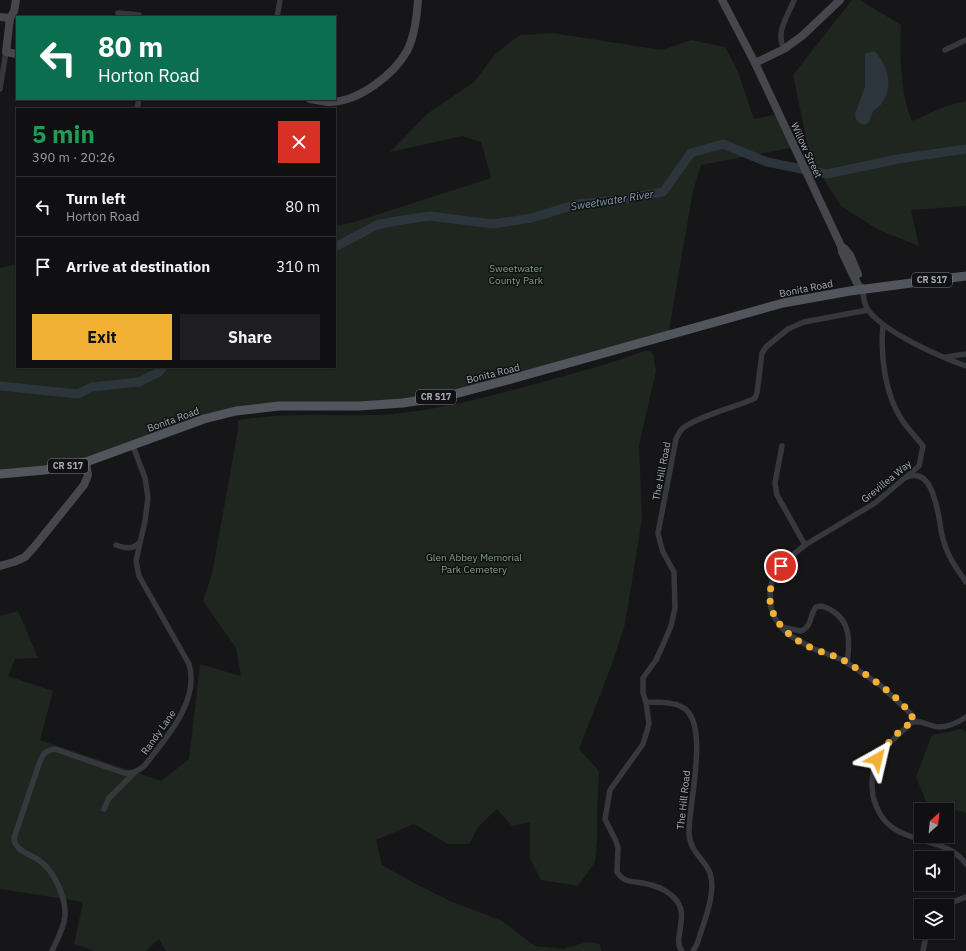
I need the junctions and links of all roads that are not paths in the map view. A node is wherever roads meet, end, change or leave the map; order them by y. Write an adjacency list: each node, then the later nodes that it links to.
1 (16, 0): 11 (main road)
2 (280, 0): 9 (street)
3 (418, 0): 19 (main road)
4 (722, 0): 17 (main road, Willow Street)
5 (794, 0): 13 (street)
6 (840, 0): 13 (main road)
7 (139, 15): 8 (street)
8 (120, 16)
9 (277, 16)
10 (0, 17): 11 (main road)
11 (10, 18): 15 (main road)
12 (966, 40): 14 (street)
13 (784, 49): 17 (main road)
14 (945, 50)
15 (6, 52): 16 (main road); 18 (street)
16 (16, 54)
17 (755, 63): 21 (main road, Willow Street)
18 (0, 89)
19 (317, 100)
20 (966, 276): 21 (main road, Bonita Road / CR S17)
21 (862, 290): 22 (street); 27 (main road, Bonita Road / CR S17)
22 (868, 310): 23 (street); 39 (street, The Hill Road)
23 (883, 325): 25 (street); 31 (street, Grevillea Way)
24 (966, 354): 25 (street)
25 (946, 358): 26 (street)
26 (966, 366)
27 (133, 446): 29 (main road, Bonita Road / CR S17); 32 (street, Randy Lane)
28 (782, 446): 34 (street)
29 (86, 462): 30 (main road, Bonita Road / CR S17); 35 (main road)
30 (0, 474)
31 (905, 478): 34 (street, Grevillea Way); 36 (street)
32 (140, 543): 33 (street); 42 (street, Randy Lane)
33 (116, 545)
34 (805, 545): 37 (street, Grevillea Way)
35 (0, 566)
36 (966, 582)
37 (781, 627): 38 (street); 38 (street)
38 (847, 663): 41 (street)
39 (646, 702): 49 (street, The Hill Road); 50 (street, The Hill Road)
40 (966, 717): 41 (street)
41 (914, 721): 44 (street)
42 (135, 772): 43 (street, Randy Lane); 48 (street)
43 (104, 809)
44 (966, 864)
45 (966, 897): 46 (street)
46 (954, 902)
47 (926, 939): 51 (street)
48 (52, 951)
49 (682, 951)
50 (693, 951)
51 (923, 951)

